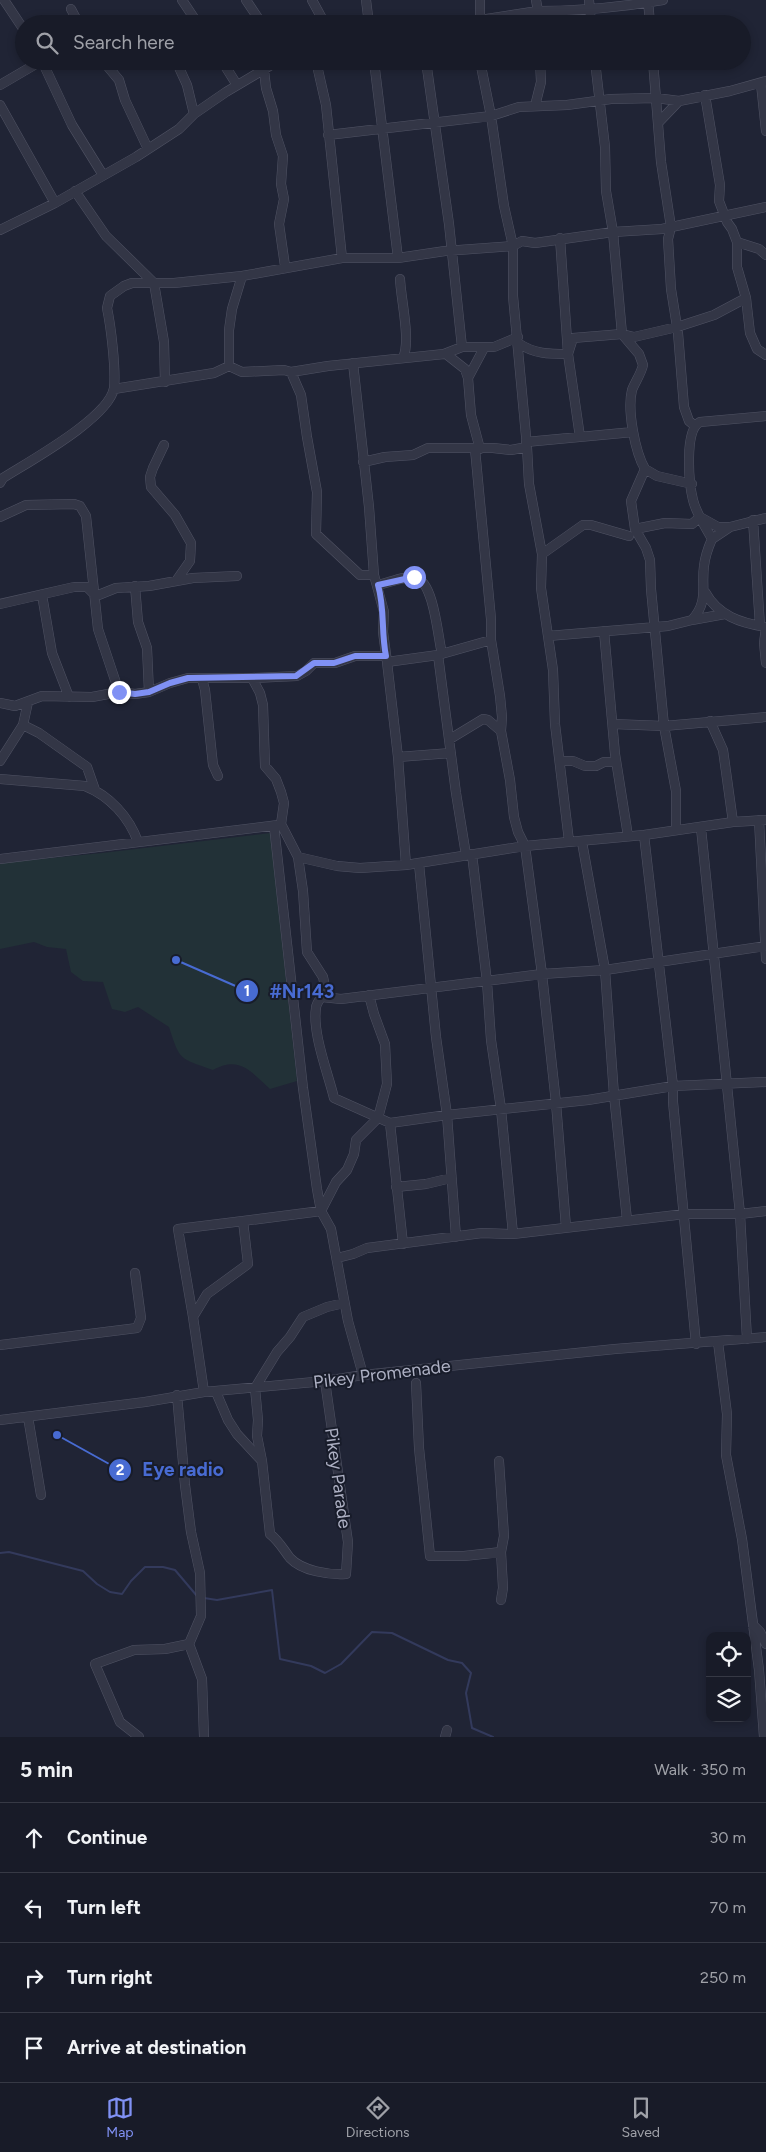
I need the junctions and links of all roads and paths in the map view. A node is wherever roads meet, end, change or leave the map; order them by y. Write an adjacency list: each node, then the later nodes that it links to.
1 (4, 0): 22 (street)
2 (182, 0): 14 (street)
3 (246, 0): 15 (street)
4 (312, 0): 16 (street)
5 (366, 0): 17 (street)
6 (480, 0): 18 (street)
7 (536, 0): 12 (street)
8 (663, 0): 9 (street)
9 (648, 1): 10 (street); 21 (street)
10 (589, 4): 12 (street)
11 (71, 10): 13 (street)
12 (538, 11): 19 (street); 20 (street)
13 (74, 15)
14 (192, 15)
15 (256, 15)
16 (320, 15)
17 (368, 15)
18 (480, 15)
19 (517, 15)
20 (538, 15)
21 (649, 15)
22 (15, 16)
23 (26, 70): 37 (street)
24 (46, 70): 53 (street)
25 (111, 70): 52 (street)
26 (180, 70): 45 (street)
27 (228, 70): 38 (street)
28 (264, 70): 38 (street); 68 (street)
29 (318, 70): 51 (street)
30 (375, 70): 49 (street)
31 (427, 70): 47 (street)
32 (482, 70): 46 (street)
33 (540, 70): 44 (street)
34 (596, 70): 41 (street)
35 (654, 70): 40 (street)
36 (764, 82): 39 (street); 50 (street)
37 (0, 85)
38 (237, 85): 45 (street)
39 (706, 95): 42 (street); 57 (street)
40 (656, 98): 41 (street); 42 (street); 48 (street)
41 (600, 101): 44 (street); 60 (street)
42 (680, 101): 48 (street)
43 (0, 105): 55 (street)
44 (535, 106): 46 (street)
45 (194, 114): 52 (street)
46 (492, 116): 47 (street); 63 (street)
47 (433, 123): 49 (street); 64 (street)
48 (658, 123): 58 (street)
49 (382, 130): 51 (street); 67 (street)
50 (766, 131)
51 (328, 135): 66 (street)
52 (148, 149): 53 (street)
53 (103, 176): 54 (street)
54 (75, 191): 55 (street); 71 (street)
55 (55, 203): 59 (street)
56 (766, 207): 57 (street)
57 (724, 217): 58 (street); 62 (street)
58 (671, 227): 60 (street); 73 (street)
59 (0, 230)
60 (613, 232): 61 (street); 74 (street)
61 (560, 238): 63 (street); 79 (street)
62 (737, 242): 65 (street); 72 (street)
63 (513, 246): 64 (street); 75 (street)
64 (451, 250): 67 (street); 76 (street)
65 (766, 255)
66 (342, 258): 67 (street); 68 (street)
67 (398, 258)
68 (285, 266): 69 (street)
69 (242, 276): 71 (street); 83 (street)
70 (400, 279): 81 (street)
71 (154, 283): 86 (street); 87 (street)
72 (746, 298): 73 (street); 80 (street)
73 (677, 326): 74 (street); 89 (street)
74 (622, 334): 79 (street); 90 (street)
75 (518, 340): 77 (street); 79 (street); 92 (street)
76 (462, 348): 77 (street); 78 (street)
77 (484, 348): 85 (street)
78 (446, 354): 81 (street); 85 (street)
79 (568, 354): 91 (street)
80 (766, 354)
81 (403, 358): 82 (street)
82 (353, 364): 84 (street); 95 (street)
83 (229, 366): 84 (street); 86 (street)
84 (291, 372): 107 (street)
85 (468, 378): 94 (street)
86 (165, 382): 87 (street)
87 (114, 389): 97 (street)
88 (766, 416): 89 (street)
89 (694, 425): 98 (street)
90 (633, 432): 91 (street); 96 (street)
91 (580, 437): 92 (street)
92 (526, 444): 94 (street); 106 (street)
93 (164, 446): 109 (street)
94 (477, 449): 95 (street); 122 (street)
95 (364, 462): 107 (street)
96 (646, 470): 98 (street); 104 (street)
97 (0, 483)
98 (692, 484): 100 (street)
99 (0, 516): 114 (street)
100 (700, 517): 103 (street); 104 (street); 105 (street)
101 (766, 518): 102 (street)
102 (753, 520): 103 (street); 119 (street)
103 (730, 527): 105 (street)
104 (632, 533): 106 (street); 118 (street)
105 (712, 538): 112 (street)
106 (542, 554): 121 (street)
107 (374, 575): 110 (street)
108 (237, 576): 109 (street)
109 (176, 581): 111 (street)
110 (378, 585): 123 (street); 124 (street)
111 (135, 586): 114 (street); 129 (street)
112 (705, 592): 116 (street); 117 (street)
113 (42, 595): 114 (street); 115 (street); 130 (street)
114 (96, 596): 128 (street)
115 (0, 604)
116 (724, 614): 117 (street); 119 (street)
117 (692, 620): 118 (street)
118 (656, 627): 120 (street); 139 (street)
119 (764, 627): 125 (street)
120 (604, 631): 121 (street); 138 (street)
121 (548, 636): 145 (street)
122 (491, 640): 123 (street); 133 (street)
123 (440, 654): 124 (street); 141 (street)
124 (386, 659): 127 (street); 143 (street)
125 (766, 661)
126 (202, 678): 127 (street); 129 (street); 147 (street)
127 (252, 678): 152 (street)
128 (119, 692): 129 (street); 130 (street)
129 (149, 692)
130 (69, 698): 132 (street)
131 (0, 702): 132 (street)
132 (28, 702): 137 (street)
133 (502, 710): 135 (street); 140 (street)
134 (766, 717): 136 (street)
135 (483, 719): 140 (street); 141 (street)
136 (710, 721): 139 (street); 151 (street)
137 (23, 724): 144 (street); 149 (street)
138 (613, 724): 139 (street); 146 (street)
139 (664, 726): 154 (street)
140 (500, 731): 160 (street)
141 (450, 739): 142 (street)
142 (451, 753): 143 (street); 161 (street)
143 (398, 758): 165 (street)
144 (0, 761)
145 (560, 761): 146 (street); 157 (street)
146 (616, 762): 156 (street)
147 (218, 776)
148 (0, 779): 149 (street)
149 (95, 790): 158 (street)
150 (762, 820): 151 (street); 166 (street)
151 (733, 822): 153 (street)
152 (278, 825): 158 (street); 162 (street); 187 (street)
153 (700, 828): 154 (street); 167 (street)
154 (676, 830): 155 (street)
155 (644, 835): 156 (street); 169 (street)
156 (628, 836): 159 (street)
157 (569, 841): 159 (street); 160 (street)
158 (138, 842): 163 (street)
159 (582, 842): 170 (street)
160 (525, 846): 161 (street); 171 (street)
161 (469, 855): 164 (street); 172 (street)
162 (298, 857): 165 (street); 175 (street)
163 (0, 859)
164 (419, 864): 165 (street); 173 (street)
165 (406, 865)
166 (766, 946): 167 (street); 168 (street)
167 (713, 953): 169 (street); 177 (street)
168 (766, 958)
169 (659, 964): 170 (street); 178 (street)
170 (605, 970): 171 (street); 179 (street)
171 (542, 974): 172 (street); 180 (street)
172 (487, 982): 173 (street); 181 (street)
173 (432, 987): 174 (street); 182 (street)
174 (369, 995): 175 (street); 183 (street)
175 (322, 997): 183 (street)
176 (766, 1082): 177 (street)
177 (727, 1083): 178 (street); 190 (street)
178 (673, 1086): 179 (street); 189 (street)
179 (614, 1095): 180 (street); 191 (street)
180 (556, 1103): 181 (street); 193 (street)
181 (502, 1109): 182 (street); 194 (street)
182 (447, 1115): 184 (street); 185 (street)
183 (378, 1118): 184 (street); 187 (street)
184 (390, 1123): 186 (street)
185 (451, 1178): 186 (street); 195 (street)
186 (396, 1187): 196 (street)
187 (321, 1211): 192 (street); 197 (street)
188 (766, 1211): 190 (street)
189 (685, 1214): 190 (street); 191 (street); 204 (street)
190 (740, 1214): 202 (street)
191 (627, 1220): 193 (street)
192 (243, 1221): 200 (street); 200 (street)
193 (566, 1227): 194 (street)
194 (513, 1234): 195 (street)
195 (456, 1237): 196 (street)
196 (403, 1244): 197 (street)
197 (337, 1258): 199 (street)
198 (135, 1273): 205 (street)
199 (344, 1304): 206 (street); 209 (street)
200 (193, 1317): 210 (street)
201 (766, 1337): 202 (street, Pikey Promenade)
202 (747, 1339): 203 (street, Pikey Promenade)
203 (718, 1342): 204 (street, Pikey Promenade); 220 (street)
204 (696, 1344): 206 (street, Pikey Promenade)
205 (0, 1345)
206 (363, 1375): 207 (street, Pikey Promenade)
207 (325, 1381): 209 (street, Pikey Promenade); 215 (street, Pikey Parade)
208 (416, 1383): 218 (street)
209 (255, 1388): 211 (street, Pikey Promenade); 215 (street)
210 (204, 1392): 211 (street, Pikey Promenade); 212 (street, Pikey Promenade)
211 (216, 1392): 215 (street)
212 (177, 1395): 213 (street, Pikey Promenade); 221 (street)
213 (28, 1417): 214 (street, Pikey Promenade); 217 (street)
214 (0, 1420)
215 (262, 1461)
216 (499, 1461): 218 (street)
217 (41, 1495)
218 (501, 1552): 219 (street)
219 (501, 1600)
220 (752, 1624): 222 (street); 225 (street)
221 (189, 1644): 223 (street); 224 (street)
222 (766, 1644)
223 (139, 1737)
224 (204, 1737)
225 (764, 1737)

